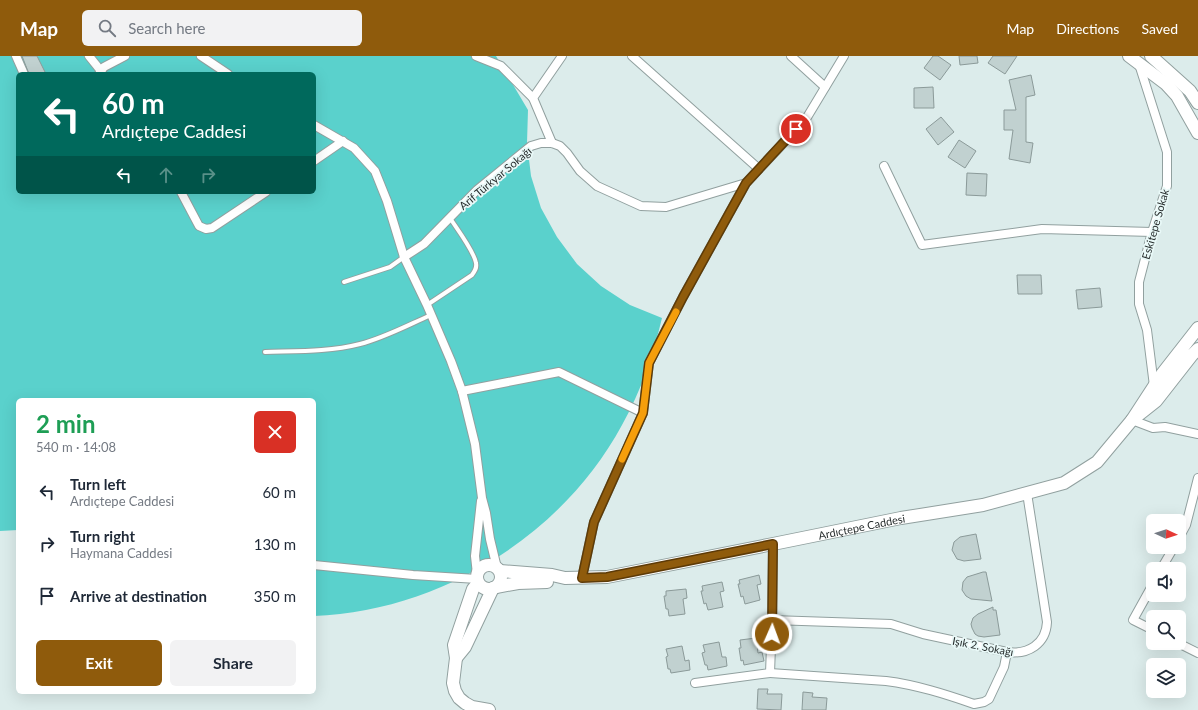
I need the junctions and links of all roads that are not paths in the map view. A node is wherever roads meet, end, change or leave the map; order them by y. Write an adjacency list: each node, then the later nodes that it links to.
1 (16, 56): 12 (street)
2 (89, 56): 13 (street)
3 (125, 56): 14 (street)
4 (200, 56): 15 (street)
5 (476, 56): 18 (street)
6 (562, 56): 18 (street)
7 (632, 56): 26 (street)
8 (791, 56): 16 (street)
9 (844, 56): 16 (street)
10 (1151, 56): 17 (street)
11 (1134, 60): 21 (street); 31 (street, Eskitepe Sokak)
12 (23, 72)
13 (99, 72)
14 (101, 72)
15 (225, 72)
16 (825, 87): 26 (street)
17 (1194, 90): 19 (street)
18 (533, 98): 23 (street)
19 (1198, 103)
20 (316, 126): 22 (street)
21 (1198, 133)
22 (343, 142): 24 (street); 32 (street)
23 (552, 143): 27 (street); 30 (street, Arif Türkyar Sokağı)
24 (316, 159)
25 (884, 166): 31 (street)
26 (759, 169): 27 (street)
27 (746, 183): 41 (street)
28 (181, 194): 29 (street)
29 (263, 194)
30 (450, 218): 32 (street, Arif Türkyar Sokağı); 34 (lane)
31 (1152, 232): 39 (street, Eskitepe Sokak)
32 (404, 257): 33 (lane); 34 (street)
33 (344, 282)
34 (427, 305): 35 (street)
35 (431, 315): 38 (lane); 40 (street)
36 (1198, 328): 39 (street)
37 (1198, 350): 42 (street)
38 (265, 352)
39 (1154, 386): 42 (street)
40 (462, 391): 41 (street); 46 (street)
41 (643, 413): 52 (street)
42 (1132, 420): 43 (street); 45 (street, Ardıçtepe Caddesi)
43 (1198, 434)
44 (1198, 478): 47 (street)
45 (1027, 493): 48 (street, Ardıçtepe Caddesi); 59 (street, Işık 2. Sokağı)
46 (482, 498): 50 (street); 53 (street)
47 (1186, 525)
48 (773, 544): 52 (street, Ardıçtepe Caddesi); 56 (street)
49 (316, 565): 53 (street)
50 (498, 570): 51 (street, Ardıçtepe Caddesi); 53 (street); 54 (street)
51 (565, 578): 52 (street, Ardıçtepe Caddesi); 54 (street, Ardıçtepe Caddesi)
52 (582, 578)
53 (477, 579): 54 (street); 61 (street)
54 (494, 588): 61 (street)
55 (1146, 597): 57 (street)
56 (772, 620): 59 (street, Işık 2. Sokağı); 62 (street)
57 (1146, 626)
58 (1186, 647): 60 (street)
59 (1007, 652): 62 (street)
60 (1198, 653)
61 (456, 658): 64 (street)
62 (770, 673): 63 (street)
63 (695, 683)
64 (490, 710)

